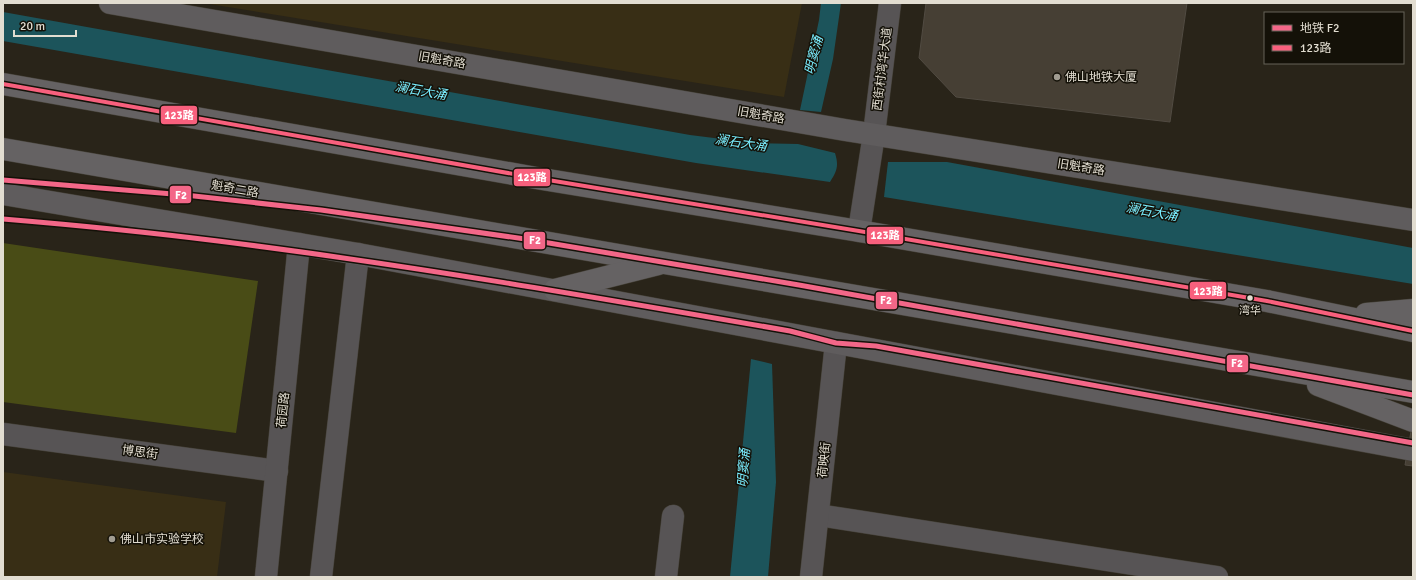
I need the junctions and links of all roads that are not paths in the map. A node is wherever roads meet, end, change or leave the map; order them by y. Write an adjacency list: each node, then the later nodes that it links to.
1 (110, 3): 4 (main road, 旧魁奇路)
2 (890, 3): 4 (street, 西街村湾华大道)
3 (3, 84): 8 (highway)
4 (874, 134): 7 (main road, 旧魁奇路); 8 (street, 西街村湾华大道)
5 (3, 149): 11 (highway, 魁奇二路)
6 (3, 194): 9 (main road)
7 (1413, 220)
8 (859, 231): 14 (highway)
9 (299, 244): 10 (main road); 22 (street, 荷园路)
10 (358, 254): 12 (main road); 26 (street)
11 (665, 263): 12 (highway); 17 (highway, 魁奇二路)
12 (555, 290): 16 (main road)
13 (1413, 310): 14 (highway)
14 (1341, 316): 15 (highway)
15 (1413, 331)
16 (836, 343): 21 (main road); 23 (street, 荷映街)
17 (1241, 362): 18 (highway, 魁奇二路); 19 (highway)
18 (1413, 392)
19 (1413, 421)
20 (3, 434): 22 (street, 博思街)
21 (1413, 450)
22 (277, 471): 25 (street, 荷园路)
23 (818, 515): 28 (street, 荷映街); 29 (street)
24 (673, 516): 27 (street)
25 (266, 577)
26 (321, 577)
27 (666, 577)
28 (811, 577)
29 (1217, 577)

